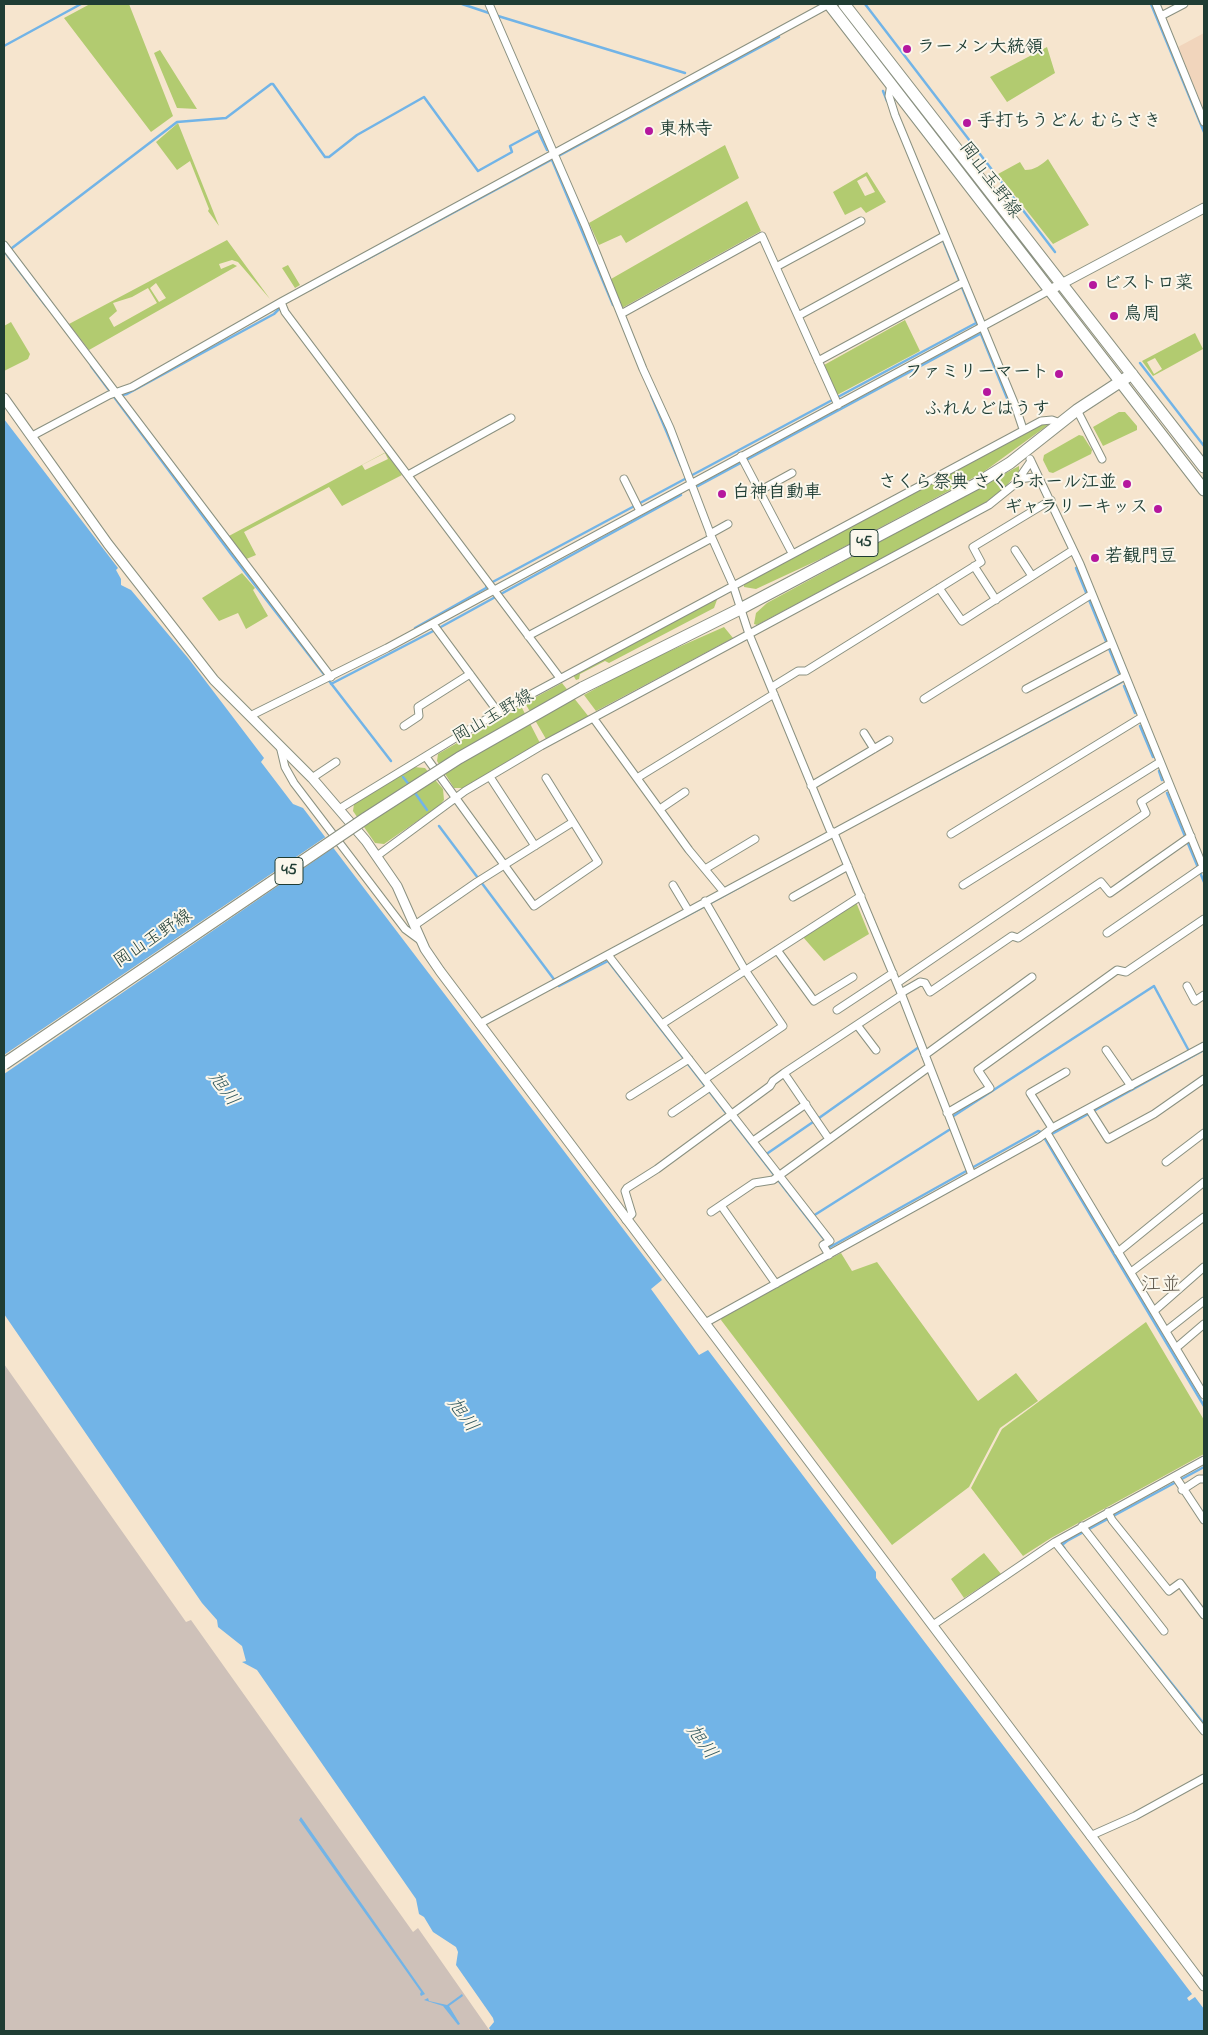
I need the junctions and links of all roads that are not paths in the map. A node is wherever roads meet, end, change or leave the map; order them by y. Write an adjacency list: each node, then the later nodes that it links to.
1 (489, 4): 9 (street)
2 (829, 4): 7 (main road, 岡山玉野線); 9 (street)
3 (844, 4): 15 (main road, 岡山玉野線)
4 (1156, 4): 6 (street)
5 (1184, 4): 6 (street)
6 (1161, 16): 8 (street)
7 (892, 84): 12 (street); 17 (main road, 岡山玉野線)
8 (1204, 122)
9 (555, 157): 18 (street); 19 (street)
10 (1204, 208): 15 (street)
11 (861, 221): 14 (street)
12 (942, 237): 16 (street); 20 (street)
13 (4, 245): 25 (street)
14 (776, 267): 19 (street); 20 (street)
15 (1062, 283): 17 (street); 23 (main road, 岡山玉野線)
16 (961, 284): 21 (street); 22 (street)
17 (1050, 290): 21 (street); 24 (main road, 岡山玉野線)
18 (282, 304): 25 (street); 39 (street)
19 (621, 314): 42 (street)
20 (798, 316): 22 (street)
21 (980, 328): 27 (street); 31 (street)
22 (818, 361): 27 (street)
23 (1132, 374): 24 (main road, 岡山玉野線 / 45); 37 (main road, 岡山玉野線)
24 (1121, 381): 28 (main road, 岡山玉野線 / 45); 45 (main road, 岡山玉野線)
25 (115, 394): 32 (street); 67 (street)
26 (4, 398): 32 (street)
27 (836, 401): 35 (street)
28 (1077, 410): 30 (main road, 岡山玉野線 / 45); 34 (street)
29 (512, 418): 39 (street)
30 (1060, 423): 31 (street); 33 (main road, 岡山玉野線 / 45)
31 (1023, 430): 52 (street)
32 (32, 436): 73 (street)
33 (1030, 449): 36 (street); 60 (main road, 岡山玉野線 / 45)
34 (1102, 458)
35 (743, 460): 42 (street); 44 (street)
36 (1031, 461): 40 (street); 43 (street)
37 (1204, 467)
38 (792, 473): 44 (street)
39 (408, 475): 57 (street)
40 (1019, 478): 43 (street); 62 (street)
41 (624, 479): 47 (street)
42 (690, 479): 47 (street); 49 (street)
43 (1040, 480): 46 (street)
44 (759, 490): 52 (street)
45 (1204, 490)
46 (1051, 500): 51 (street); 53 (street)
47 (638, 507): 57 (street)
48 (728, 524): 49 (street)
49 (711, 536): 55 (street); 63 (street)
50 (1015, 550): 54 (street)
51 (1073, 550): 54 (street); 58 (street)
52 (792, 553): 55 (street)
53 (974, 566): 56 (street); 59 (street)
54 (1032, 576): 59 (street)
55 (733, 585): 60 (street); 68 (street)
56 (939, 588): 59 (street); 70 (street)
57 (494, 590): 61 (street); 63 (street)
58 (1088, 596): 64 (street); 71 (street)
59 (996, 600)
60 (742, 608): 62 (street); 135 (main road, 岡山玉野線 / 45, bridge)
61 (436, 627): 65 (street); 67 (street)
62 (749, 634): 70 (street); 75 (street)
63 (528, 636): 68 (street)
64 (1109, 645): 66 (street); 69 (street)
65 (470, 674): 72 (street); 76 (street)
66 (1125, 676): 74 (street); 95 (street)
67 (328, 678): 73 (street)
68 (560, 678): 72 (street)
69 (1026, 689)
70 (773, 690): 87 (street); 89 (street)
71 (924, 699)
72 (498, 712): 81 (street)
73 (250, 716): 79 (street)
74 (1142, 717): 83 (street); 96 (street)
75 (594, 719): 84 (street); 87 (street)
76 (404, 726)
77 (864, 733): 80 (street)
78 (889, 740): 80 (street)
79 (280, 746): 85 (street); 115 (street)
80 (874, 749): 89 (street)
81 (426, 757): 91 (street); 92 (street)
82 (336, 762): 85 (street)
83 (1160, 762): 88 (street); 106 (street)
84 (490, 776): 91 (street); 99 (street)
85 (312, 778): 92 (street)
86 (546, 778): 94 (street)
87 (637, 778): 93 (street)
88 (1169, 784): 97 (street); 122 (street)
89 (811, 786): 95 (street)
90 (685, 792): 93 (street)
91 (455, 799): 100 (street); 101 (street)
92 (338, 808): 100 (street)
93 (660, 810): 103 (street)
94 (573, 822): 99 (street); 101 (street)
95 (834, 833): 102 (street); 107 (street)
96 (951, 834)
97 (1188, 838): 104 (street); 125 (street)
98 (755, 839): 103 (street)
99 (535, 846): 101 (street)
100 (377, 856): 113 (street)
101 (504, 865): 113 (street)
102 (846, 867): 108 (street); 109 (street)
103 (705, 869): 107 (street)
104 (1201, 869): 114 (street)
105 (673, 885): 111 (street)
106 (963, 885)
107 (723, 891): 110 (street)
108 (792, 897)
109 (859, 897): 116 (street); 119 (street)
110 (707, 903): 111 (street); 118 (street)
111 (688, 910): 117 (street)
112 (1204, 919): 147 (street)
113 (414, 925): 115 (street)
114 (1107, 933)
115 (422, 941): 127 (street)
116 (778, 950): 118 (street); 120 (street)
117 (609, 957): 127 (street); 128 (street)
118 (745, 970): 128 (street); 139 (street)
119 (890, 975): 122 (street); 126 (street)
120 (853, 977)
121 (1032, 977): 133 (street)
122 (897, 983): 125 (street)
123 (1187, 986): 124 (street)
124 (1204, 995)
125 (900, 996): 129 (street); 133 (street)
126 (837, 1010)
127 (479, 1024): 160 (street)
128 (662, 1024): 134 (street)
129 (857, 1025): 131 (street); 138 (street)
130 (1204, 1046): 141 (street)
131 (876, 1050)
132 (1106, 1050): 141 (street)
133 (924, 1055): 136 (street)
134 (689, 1060): 139 (street); 143 (street)
135 (4, 1064)
136 (929, 1067): 147 (street); 151 (street)
137 (1066, 1072): 149 (street)
138 (784, 1073): 144 (street); 148 (street)
139 (705, 1079): 142 (street)
140 (1204, 1079): 145 (street)
141 (1131, 1086): 145 (street)
142 (710, 1088): 146 (street); 148 (street)
143 (630, 1096)
144 (806, 1104): 151 (street); 152 (street)
145 (1090, 1111): 149 (street)
146 (672, 1113)
147 (948, 1113): 154 (street)
148 (729, 1115): 152 (street); 160 (street)
149 (1046, 1133): 154 (street); 161 (street)
150 (1204, 1133): 153 (street)
151 (829, 1140): 155 (street)
152 (753, 1141): 155 (street)
153 (1166, 1162)
154 (970, 1171): 162 (street)
155 (777, 1178): 157 (street); 162 (street)
156 (1204, 1182): 161 (street)
157 (722, 1207): 158 (street); 165 (street)
158 (711, 1212)
159 (1204, 1216): 164 (street)
160 (626, 1220): 168 (street)
161 (1118, 1252): 164 (street)
162 (829, 1255): 165 (street)
163 (1204, 1267): 167 (street)
164 (1131, 1272): 167 (street)
165 (776, 1284): 168 (street)
166 (1204, 1301): 170 (street)
167 (1154, 1311): 170 (street)
168 (705, 1323): 181 (street)
169 (1204, 1324): 171 (street)
170 (1166, 1332): 171 (street)
171 (1176, 1348): 172 (street)
172 (1204, 1395)
173 (1204, 1460): 174 (street)
174 (1197, 1474): 175 (street); 175 (street)
175 (1178, 1482): 176 (street); 177 (street)
176 (1110, 1515): 178 (street); 180 (street)
177 (1204, 1520)
178 (1083, 1530): 179 (street); 182 (street)
179 (1055, 1542): 181 (street); 183 (street)
180 (1204, 1615)
181 (932, 1625): 185 (street)
182 (1164, 1631)
183 (1204, 1731)
184 (1204, 1778): 185 (street)
185 (1090, 1836): 186 (street)
186 (1204, 1986)

